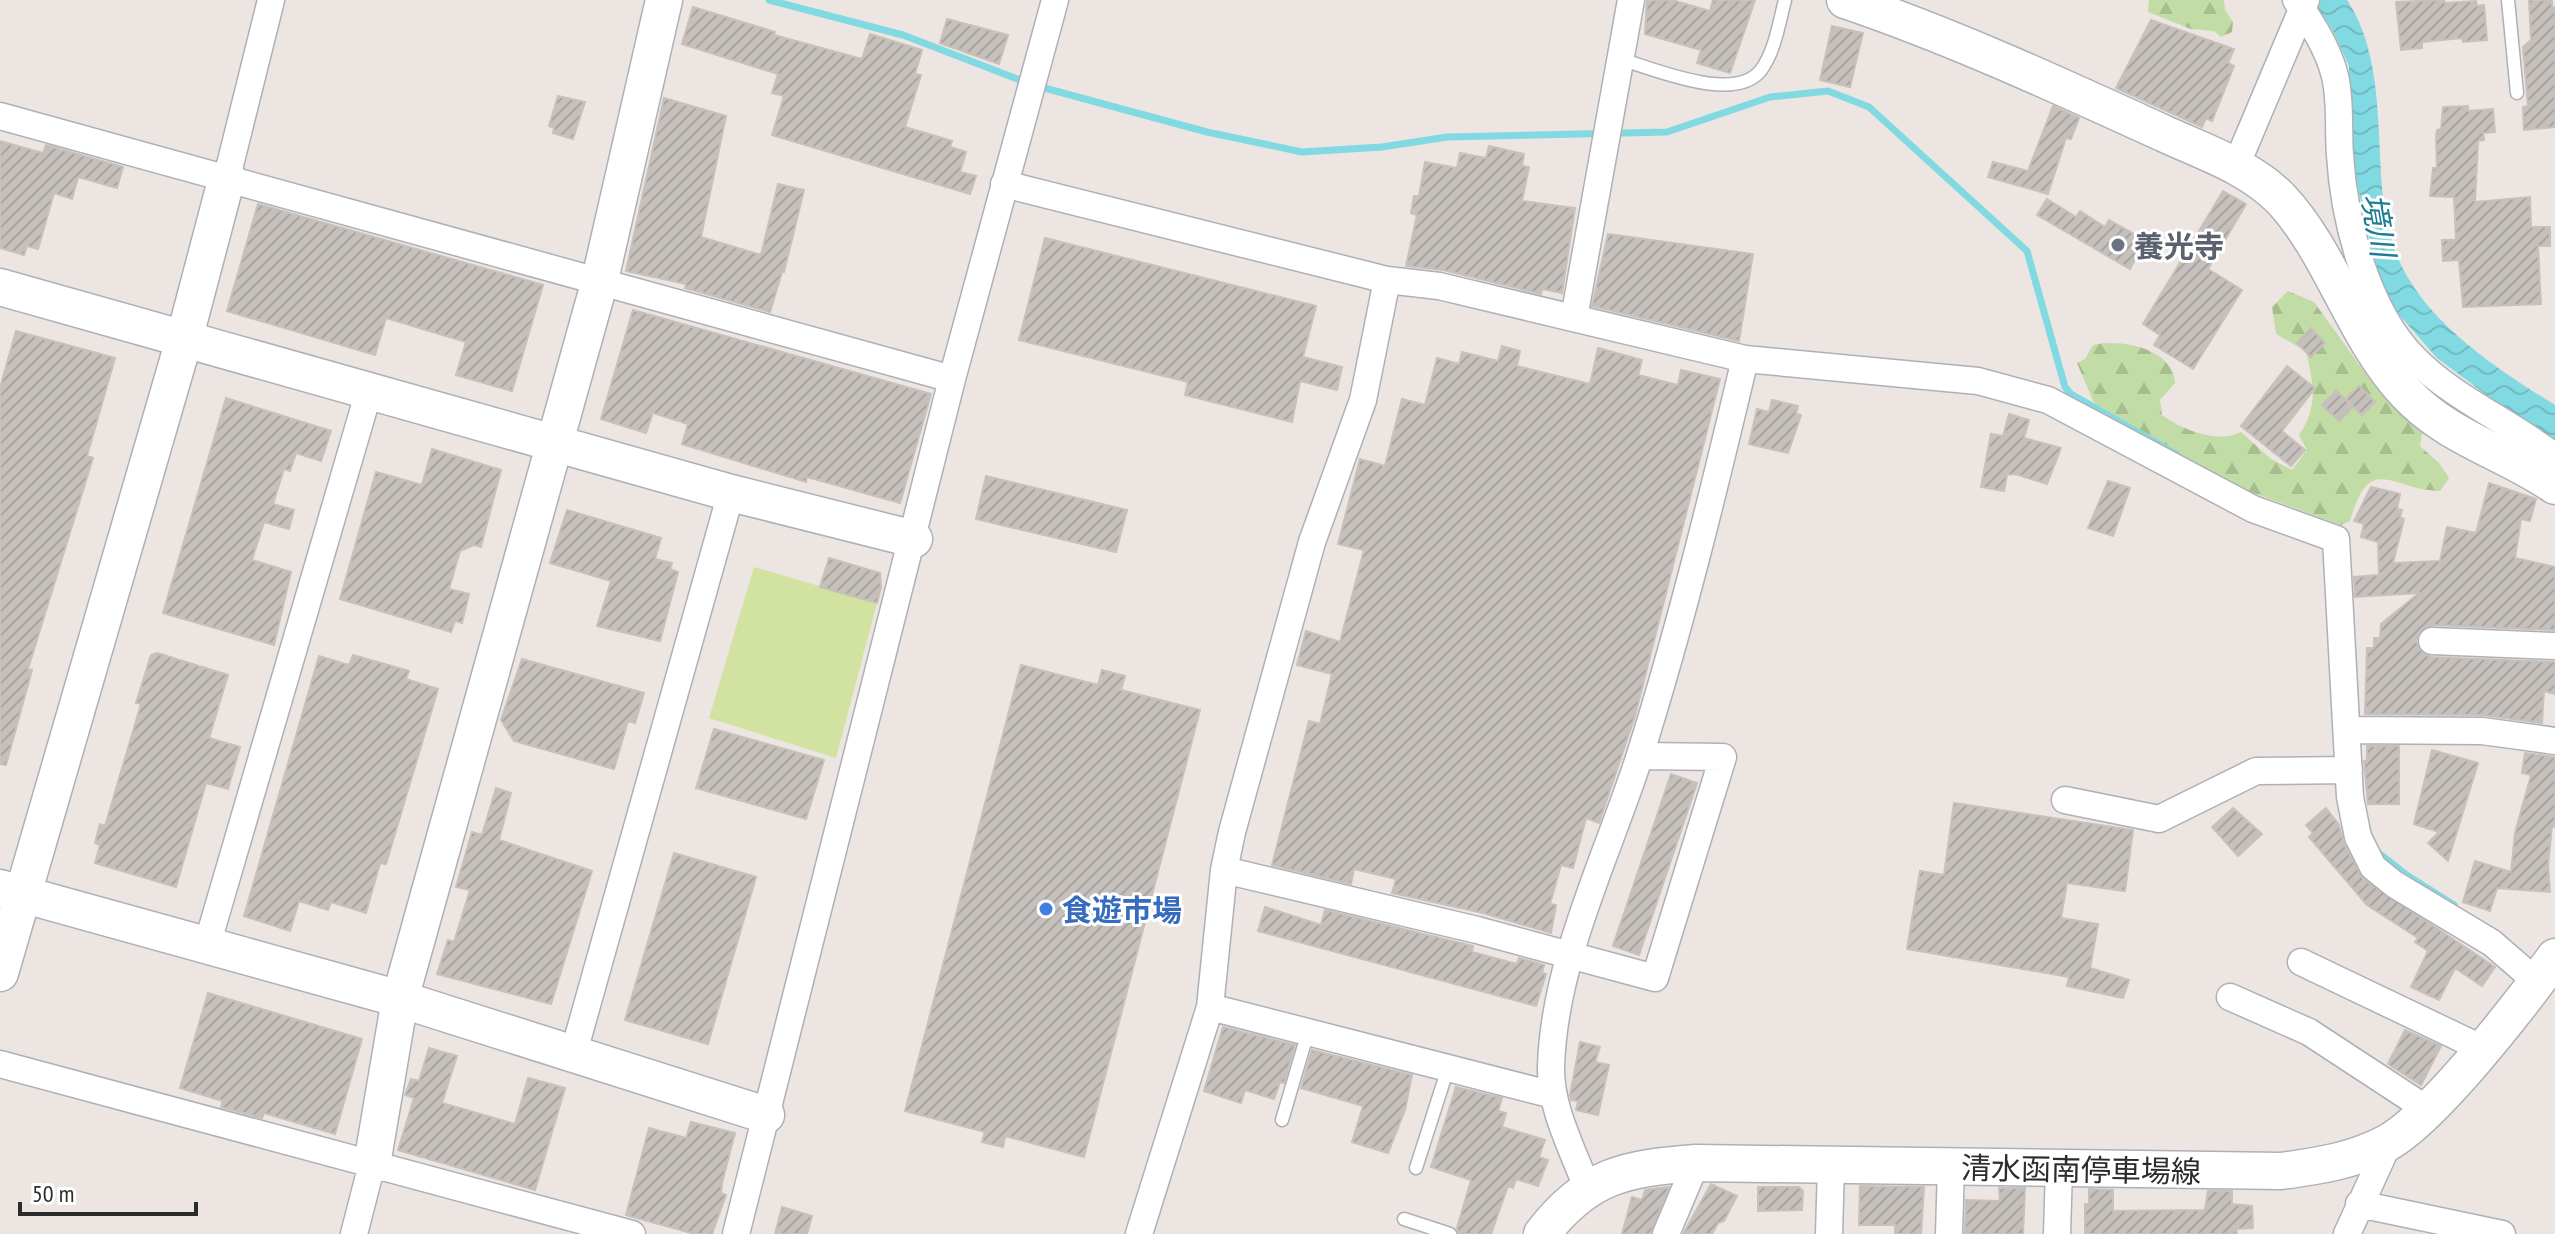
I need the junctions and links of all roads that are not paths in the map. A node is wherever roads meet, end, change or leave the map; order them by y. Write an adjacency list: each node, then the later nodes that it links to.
1 (271, 0): 14 (street)
2 (664, 0): 17 (street)
3 (1055, 0): 15 (street)
4 (1631, 0): 10 (street)
5 (1785, 0): 10 (lane)
6 (1845, 0): 9 (street)
7 (2508, 0): 11 (lane)
8 (2301, 2): 13 (street); 25 (street)
9 (1891, 8): 13 (street)
10 (1620, 59): 19 (street)
11 (2517, 93)
12 (0, 116): 14 (street)
13 (2236, 166): 26 (street)
14 (227, 177): 17 (street); 20 (street)
15 (1004, 184): 16 (street); 22 (street)
16 (1387, 280): 19 (street); 36 (street)
17 (599, 284): 22 (street); 24 (street)
18 (1, 290): 20 (street)
19 (1574, 318): 21 (street)
20 (184, 340): 23 (street); 37 (street)
21 (1745, 359): 31 (street); 33 (street)
22 (952, 379): 28 (street)
23 (369, 391): 24 (street); 38 (street)
24 (556, 444): 27 (street); 44 (street)
25 (2555, 457)
26 (2555, 486)
27 (731, 493): 28 (street); 48 (street)
28 (914, 539): 53 (street)
29 (2432, 641): 30 (street)
30 (2555, 646)
31 (2348, 730): 32 (street); 34 (street)
32 (2555, 741)
33 (1640, 756): 39 (street); 39 (street)
34 (2349, 770): 35 (street); 41 (street)
35 (2065, 800)
36 (1224, 870): 39 (street); 45 (street)
37 (12, 891): 38 (street); 42 (street)
38 (207, 945): 44 (street)
39 (1571, 954): 51 (street)
40 (2301, 962): 47 (street)
41 (2546, 969): 47 (street, 清水函南停車場線)
42 (0, 973)
43 (2230, 997): 52 (street)
44 (400, 999): 48 (street); 57 (street)
45 (1210, 1007): 46 (street); 68 (street)
46 (1308, 1032): 50 (street); 54 (lane)
47 (2481, 1048): 52 (street, 清水函南停車場線)
48 (573, 1055): 53 (street)
49 (0, 1064): 57 (street)
50 (1448, 1068): 51 (street); 60 (lane)
51 (1553, 1095): 62 (street)
52 (2428, 1110): 55 (street, 清水函南停車場線)
53 (766, 1115): 67 (street)
54 (1282, 1120)
55 (2389, 1142): 61 (street, 清水函南停車場線); 63 (street)
56 (1696, 1163): 58 (street, 清水函南停車場線); 62 (street, 清水函南停車場線); 71 (street)
57 (372, 1164): 65 (street); 66 (street)
58 (1831, 1166): 59 (street, 清水函南停車場線); 72 (street)
59 (1951, 1167): 61 (street, 清水函南停車場線); 73 (street)
60 (1416, 1168)
61 (2059, 1169): 74 (street)
62 (1587, 1188): 70 (street, 清水函南停車場線)
63 (2359, 1204): 75 (street); 76 (street)
64 (1404, 1219): 69 (lane)
65 (354, 1234)
66 (632, 1234)
67 (736, 1234)
68 (1139, 1234)
69 (1450, 1234)
70 (1542, 1234)
71 (1666, 1234)
72 (1829, 1234)
73 (1949, 1234)
74 (2057, 1234)
75 (2347, 1234)
76 (2502, 1234)

